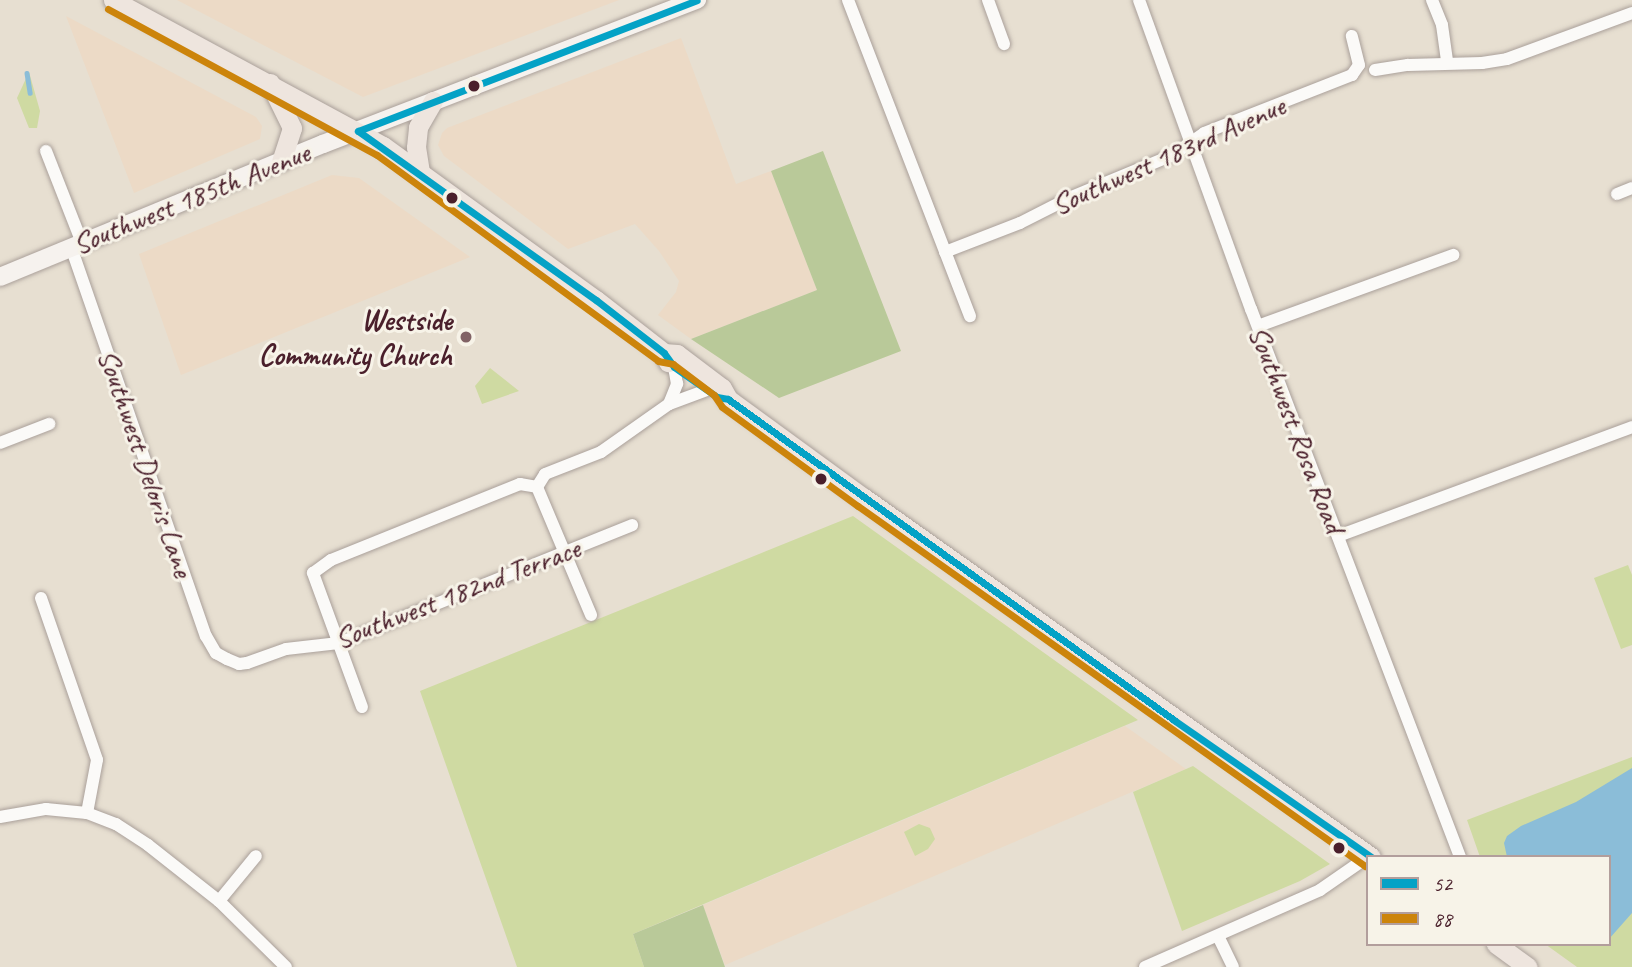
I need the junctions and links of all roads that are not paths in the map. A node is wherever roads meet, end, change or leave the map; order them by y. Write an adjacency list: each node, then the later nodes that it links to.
1 (113, 0): 12 (main road)
2 (697, 0): 13 (street, Southwest 185th Avenue)
3 (848, 0): 22 (street)
4 (988, 0): 9 (street)
5 (1139, 0): 15 (street, Southwest Rosa Road)
6 (1432, 0): 10 (street)
7 (1632, 13): 10 (street)
8 (1352, 36): 15 (street, Southwest 183rd Avenue)
9 (1004, 44)
10 (1447, 62): 11 (street)
11 (1375, 70)
12 (270, 82): 14 (main road); 17 (main road)
13 (433, 101): 14 (street, Southwest 185th Avenue); 18 (main road)
14 (358, 131): 17 (street, Southwest 185th Avenue); 18 (main road)
15 (1190, 143): 22 (street, Southwest 183rd Avenue); 26 (street, Southwest Rosa Road)
16 (46, 151): 21 (street, Southwest Deloris Lane)
17 (281, 161): 21 (street, Southwest 185th Avenue)
18 (420, 172): 27 (main road)
19 (1632, 188): 20 (street)
20 (1617, 194)
21 (76, 245): 24 (street, Southwest 185th Avenue); 41 (street, Southwest Deloris Lane)
22 (945, 252): 25 (street)
23 (1452, 255): 26 (street)
24 (0, 277)
25 (970, 316)
26 (1258, 326): 36 (street, Southwest Rosa Road)
27 (669, 360): 28 (main road); 29 (main road); 30 (street)
28 (707, 390): 29 (main road); 30 (street)
29 (728, 399): 47 (main road)
30 (669, 404): 34 (street)
31 (49, 424): 33 (street)
32 (1632, 427): 36 (street)
33 (0, 443)
34 (537, 487): 37 (street); 40 (street)
35 (632, 525): 37 (street, Southwest 182nd Terrace)
36 (1338, 536): 45 (street, Southwest Rosa Road)
37 (565, 552): 39 (street); 40 (street, Southwest 182nd Terrace)
38 (41, 598): 43 (street)
39 (591, 615)
40 (339, 643): 41 (street, Southwest 182nd Terrace); 42 (street)
41 (239, 664)
42 (362, 708)
43 (87, 813): 44 (street); 48 (street)
44 (0, 817)
45 (1459, 855)
46 (256, 856): 48 (street)
47 (1365, 858): 49 (street)
48 (219, 901): 51 (street)
49 (1218, 936): 52 (street); 53 (street)
50 (1499, 946): 54 (main road)
51 (286, 967)
52 (1145, 967)
53 (1233, 967)
54 (1528, 967)

